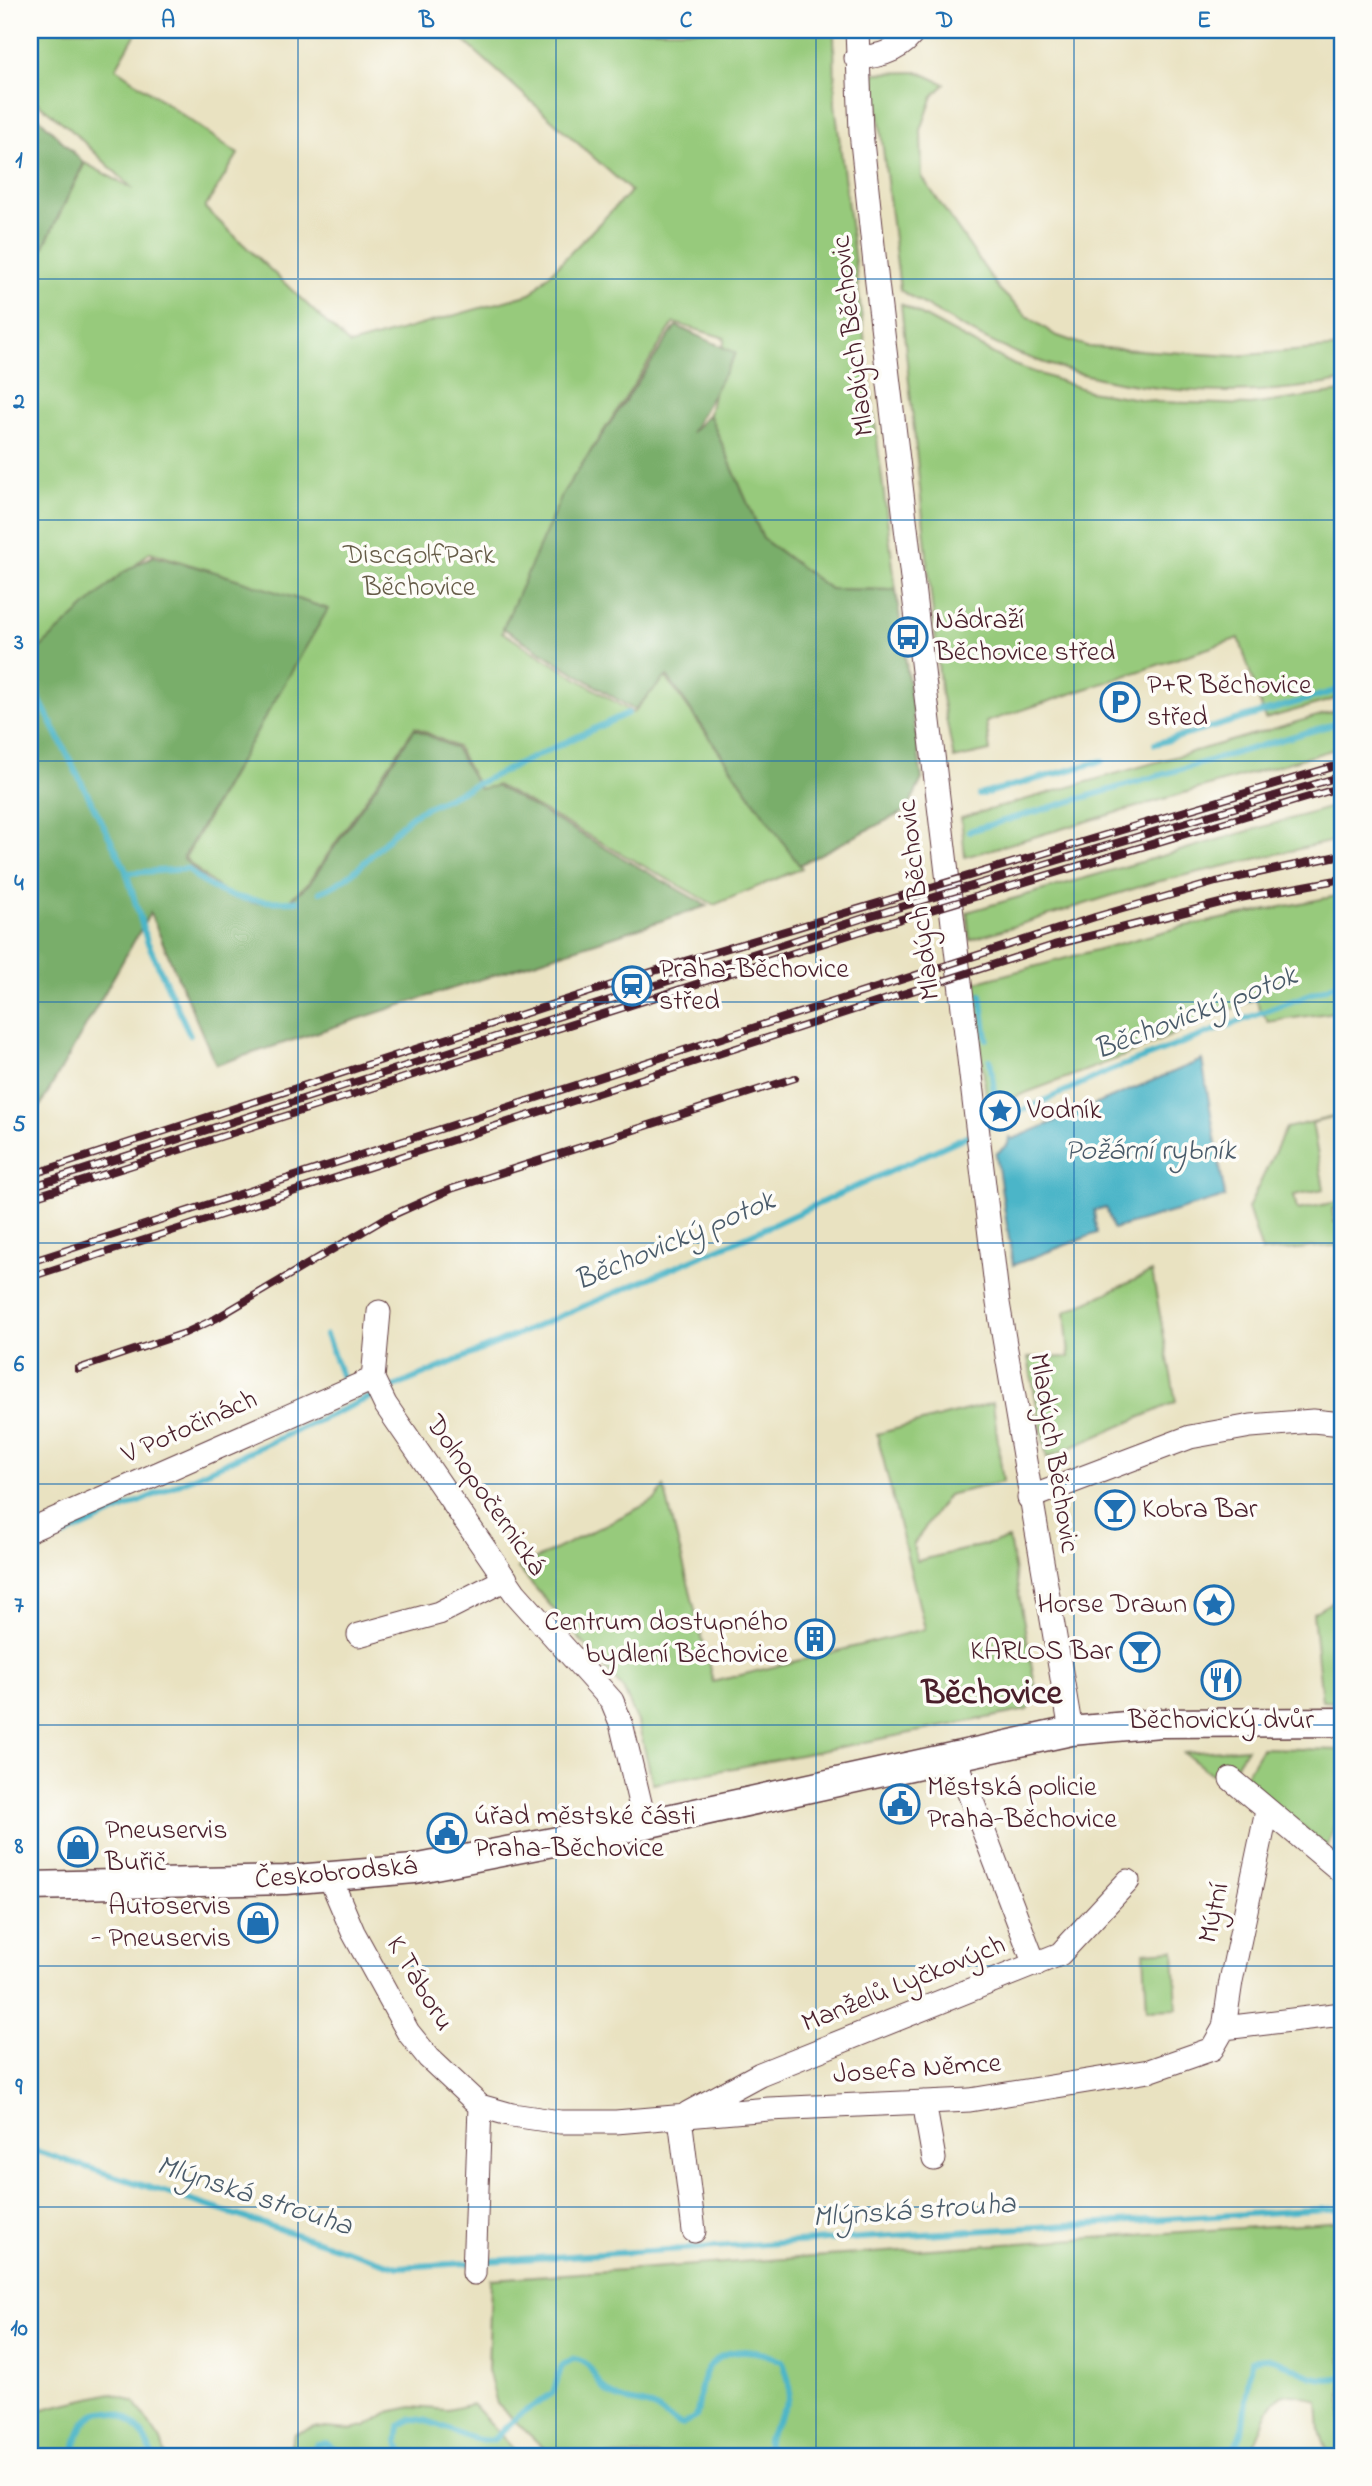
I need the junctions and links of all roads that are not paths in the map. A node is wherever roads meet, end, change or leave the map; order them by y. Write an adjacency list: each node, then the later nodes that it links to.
1 (857, 30): 3 (street, Mladých Běchovic)
2 (915, 30): 3 (street)
3 (856, 58): 7 (street, Mladých Běchovic)
4 (379, 1312): 5 (street)
5 (378, 1390): 8 (street, V Potočinách); 9 (street, Dolnopočernická)
6 (1342, 1424): 7 (street)
7 (1029, 1498): 12 (street, Mladých Běchovic)
8 (30, 1531)
9 (506, 1579): 10 (street); 16 (street, Dolnopočernická)
10 (359, 1635)
11 (1342, 1722): 12 (main road, Českobrodská)
12 (1071, 1731): 13 (main road, Českobrodská)
13 (954, 1754): 16 (main road, Českobrodská); 21 (street)
14 (1231, 1779): 15 (street)
15 (1267, 1811): 17 (street); 23 (street, Mýtní)
16 (645, 1824): 18 (main road, Českobrodská)
17 (1342, 1872)
18 (330, 1878): 20 (main road, Českobrodská); 25 (street, K Táboru)
19 (1128, 1881): 21 (street, Manželů Lyčkových)
20 (30, 1886)
21 (1035, 1965): 26 (street, Manželů Lyčkových)
22 (1342, 2014): 23 (street)
23 (1224, 2028): 24 (street, Josefa Němce)
24 (925, 2102): 26 (street, Josefa Němce); 27 (street)
25 (480, 2106): 26 (street, Josefa Němce); 29 (street)
26 (680, 2117): 28 (street)
27 (934, 2159)
28 (694, 2231)
29 (474, 2273)

